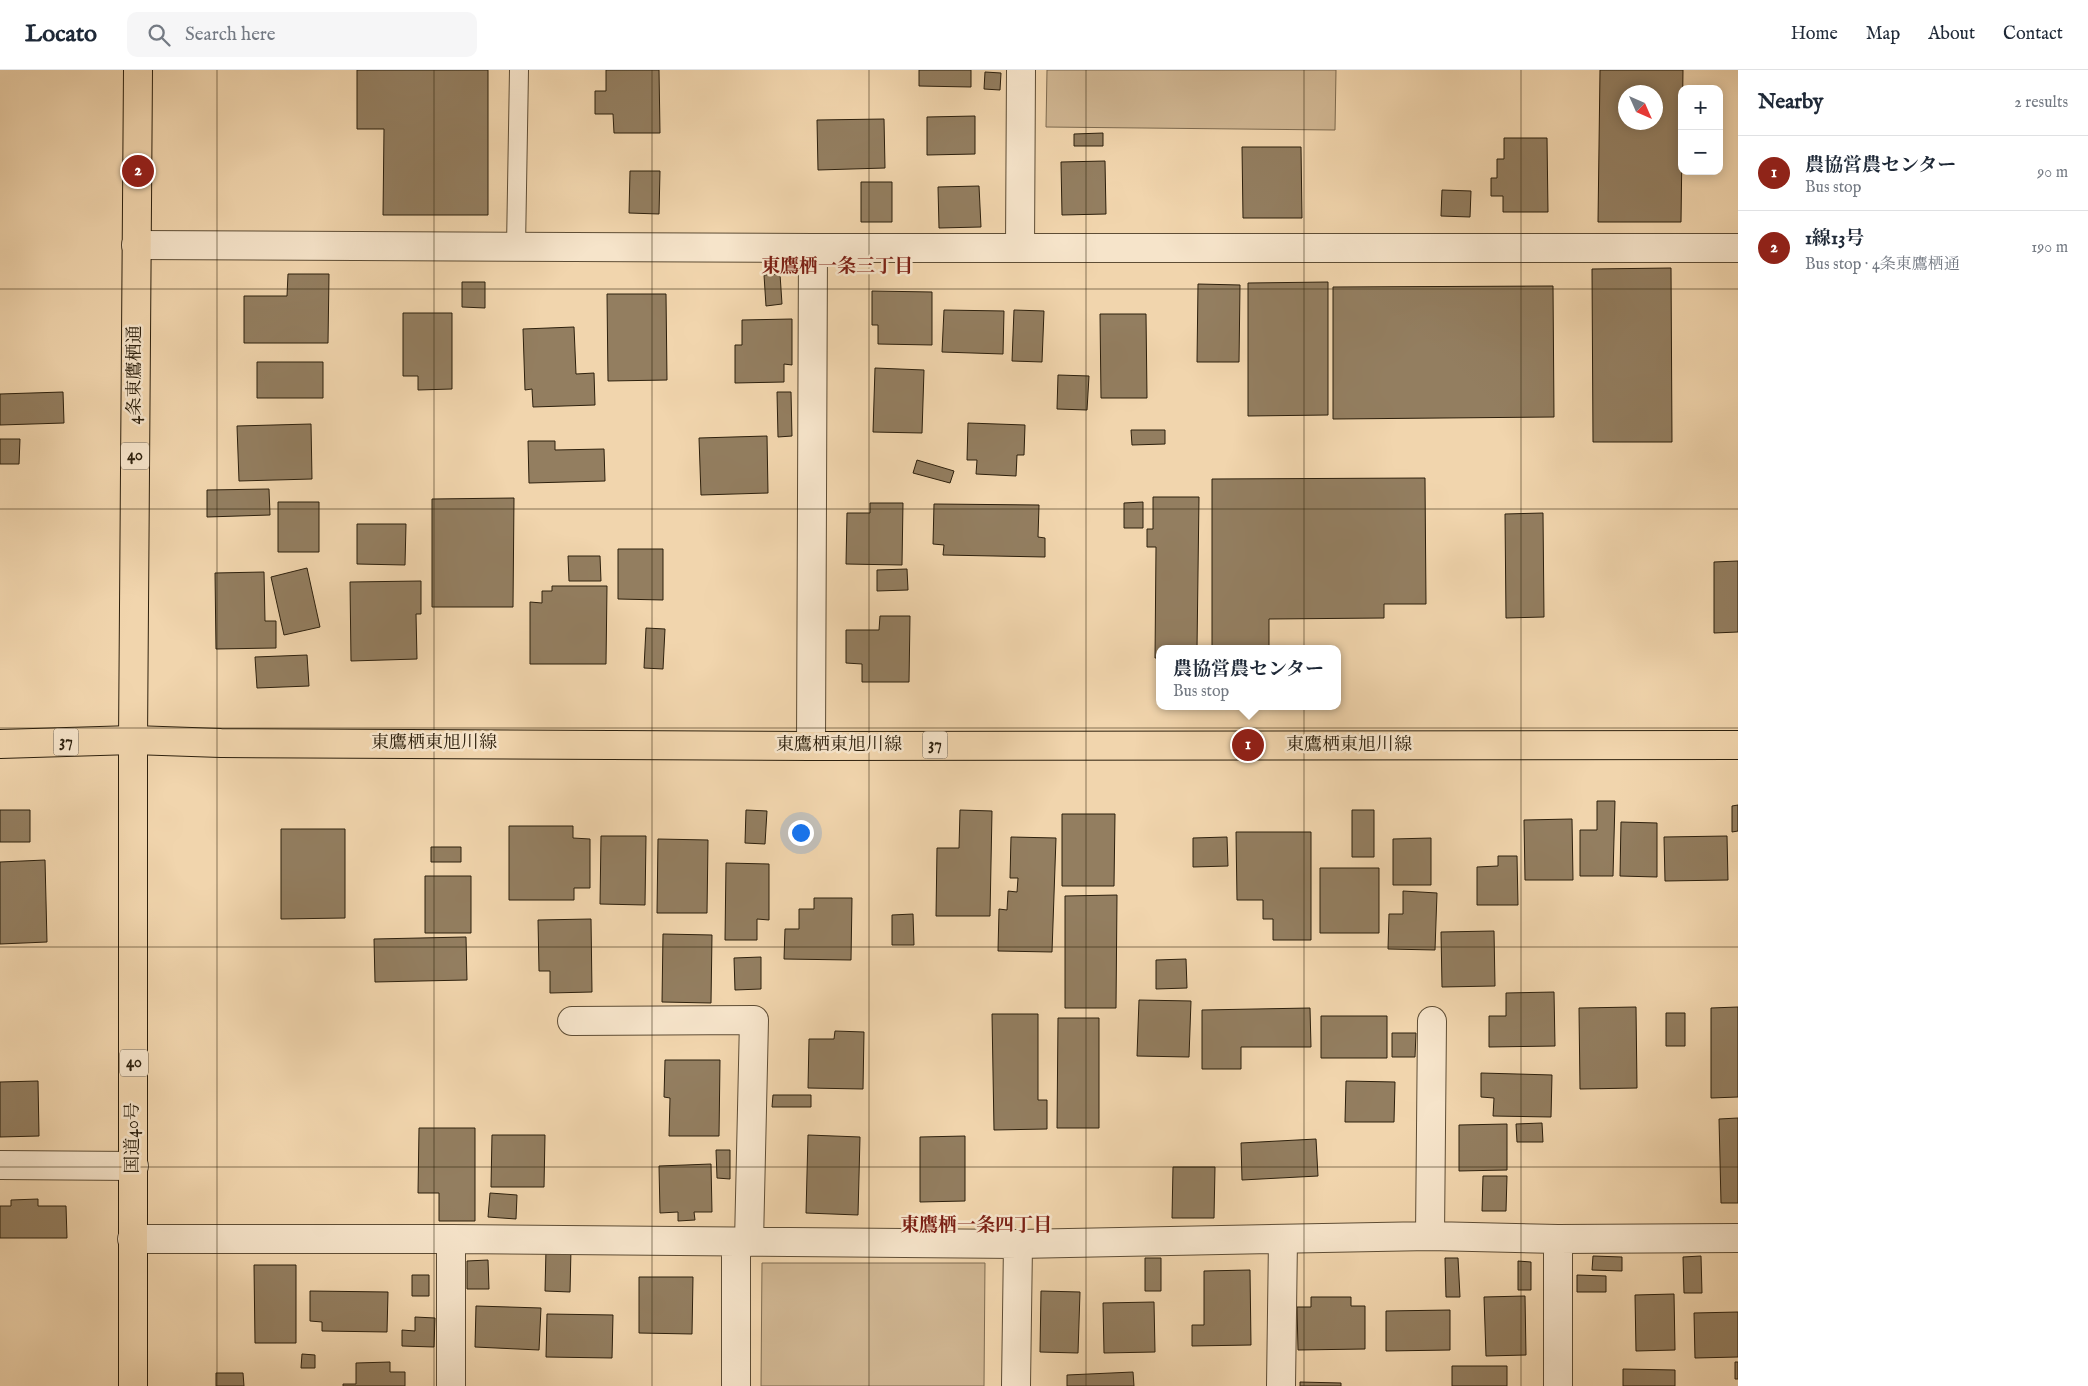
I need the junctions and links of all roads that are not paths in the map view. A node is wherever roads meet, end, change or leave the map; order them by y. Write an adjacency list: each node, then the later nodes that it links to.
1 (138, 70): 4 (main road, 4条東鷹栖通 / 40)
2 (519, 70): 5 (lane)
3 (1021, 70): 7 (street)
4 (136, 245): 5 (street); 9 (main road, 4条東鷹栖通 / 40)
5 (516, 246): 6 (street)
6 (813, 248): 7 (street); 12 (street)
7 (1020, 248): 8 (street)
8 (1738, 248)
9 (133, 740): 10 (main road, 東鷹栖東旭川線 / 37); 12 (main road, 東鷹栖東旭川線 / 37); 16 (main road, 国道40号 / 40)
10 (0, 744)
11 (1738, 745): 12 (main road, 東鷹栖東旭川線 / 37)
12 (811, 746)
13 (1432, 1021): 17 (street)
14 (572, 1022): 23 (street)
15 (0, 1165): 16 (street)
16 (134, 1166): 19 (main road, 国道40号 / 40)
17 (1430, 1236): 21 (street); 22 (street)
18 (1738, 1238): 21 (street)
19 (132, 1239): 20 (street); 25 (main road, 国道40号 / 40)
20 (451, 1239): 23 (street); 26 (street)
21 (1558, 1239): 30 (street)
22 (1283, 1240): 24 (street); 29 (street)
23 (742, 1242): 24 (street); 27 (street)
24 (1018, 1244): 28 (street)
25 (133, 1386)
26 (451, 1386)
27 (736, 1386)
28 (1016, 1386)
29 (1281, 1386)
30 (1558, 1386)

